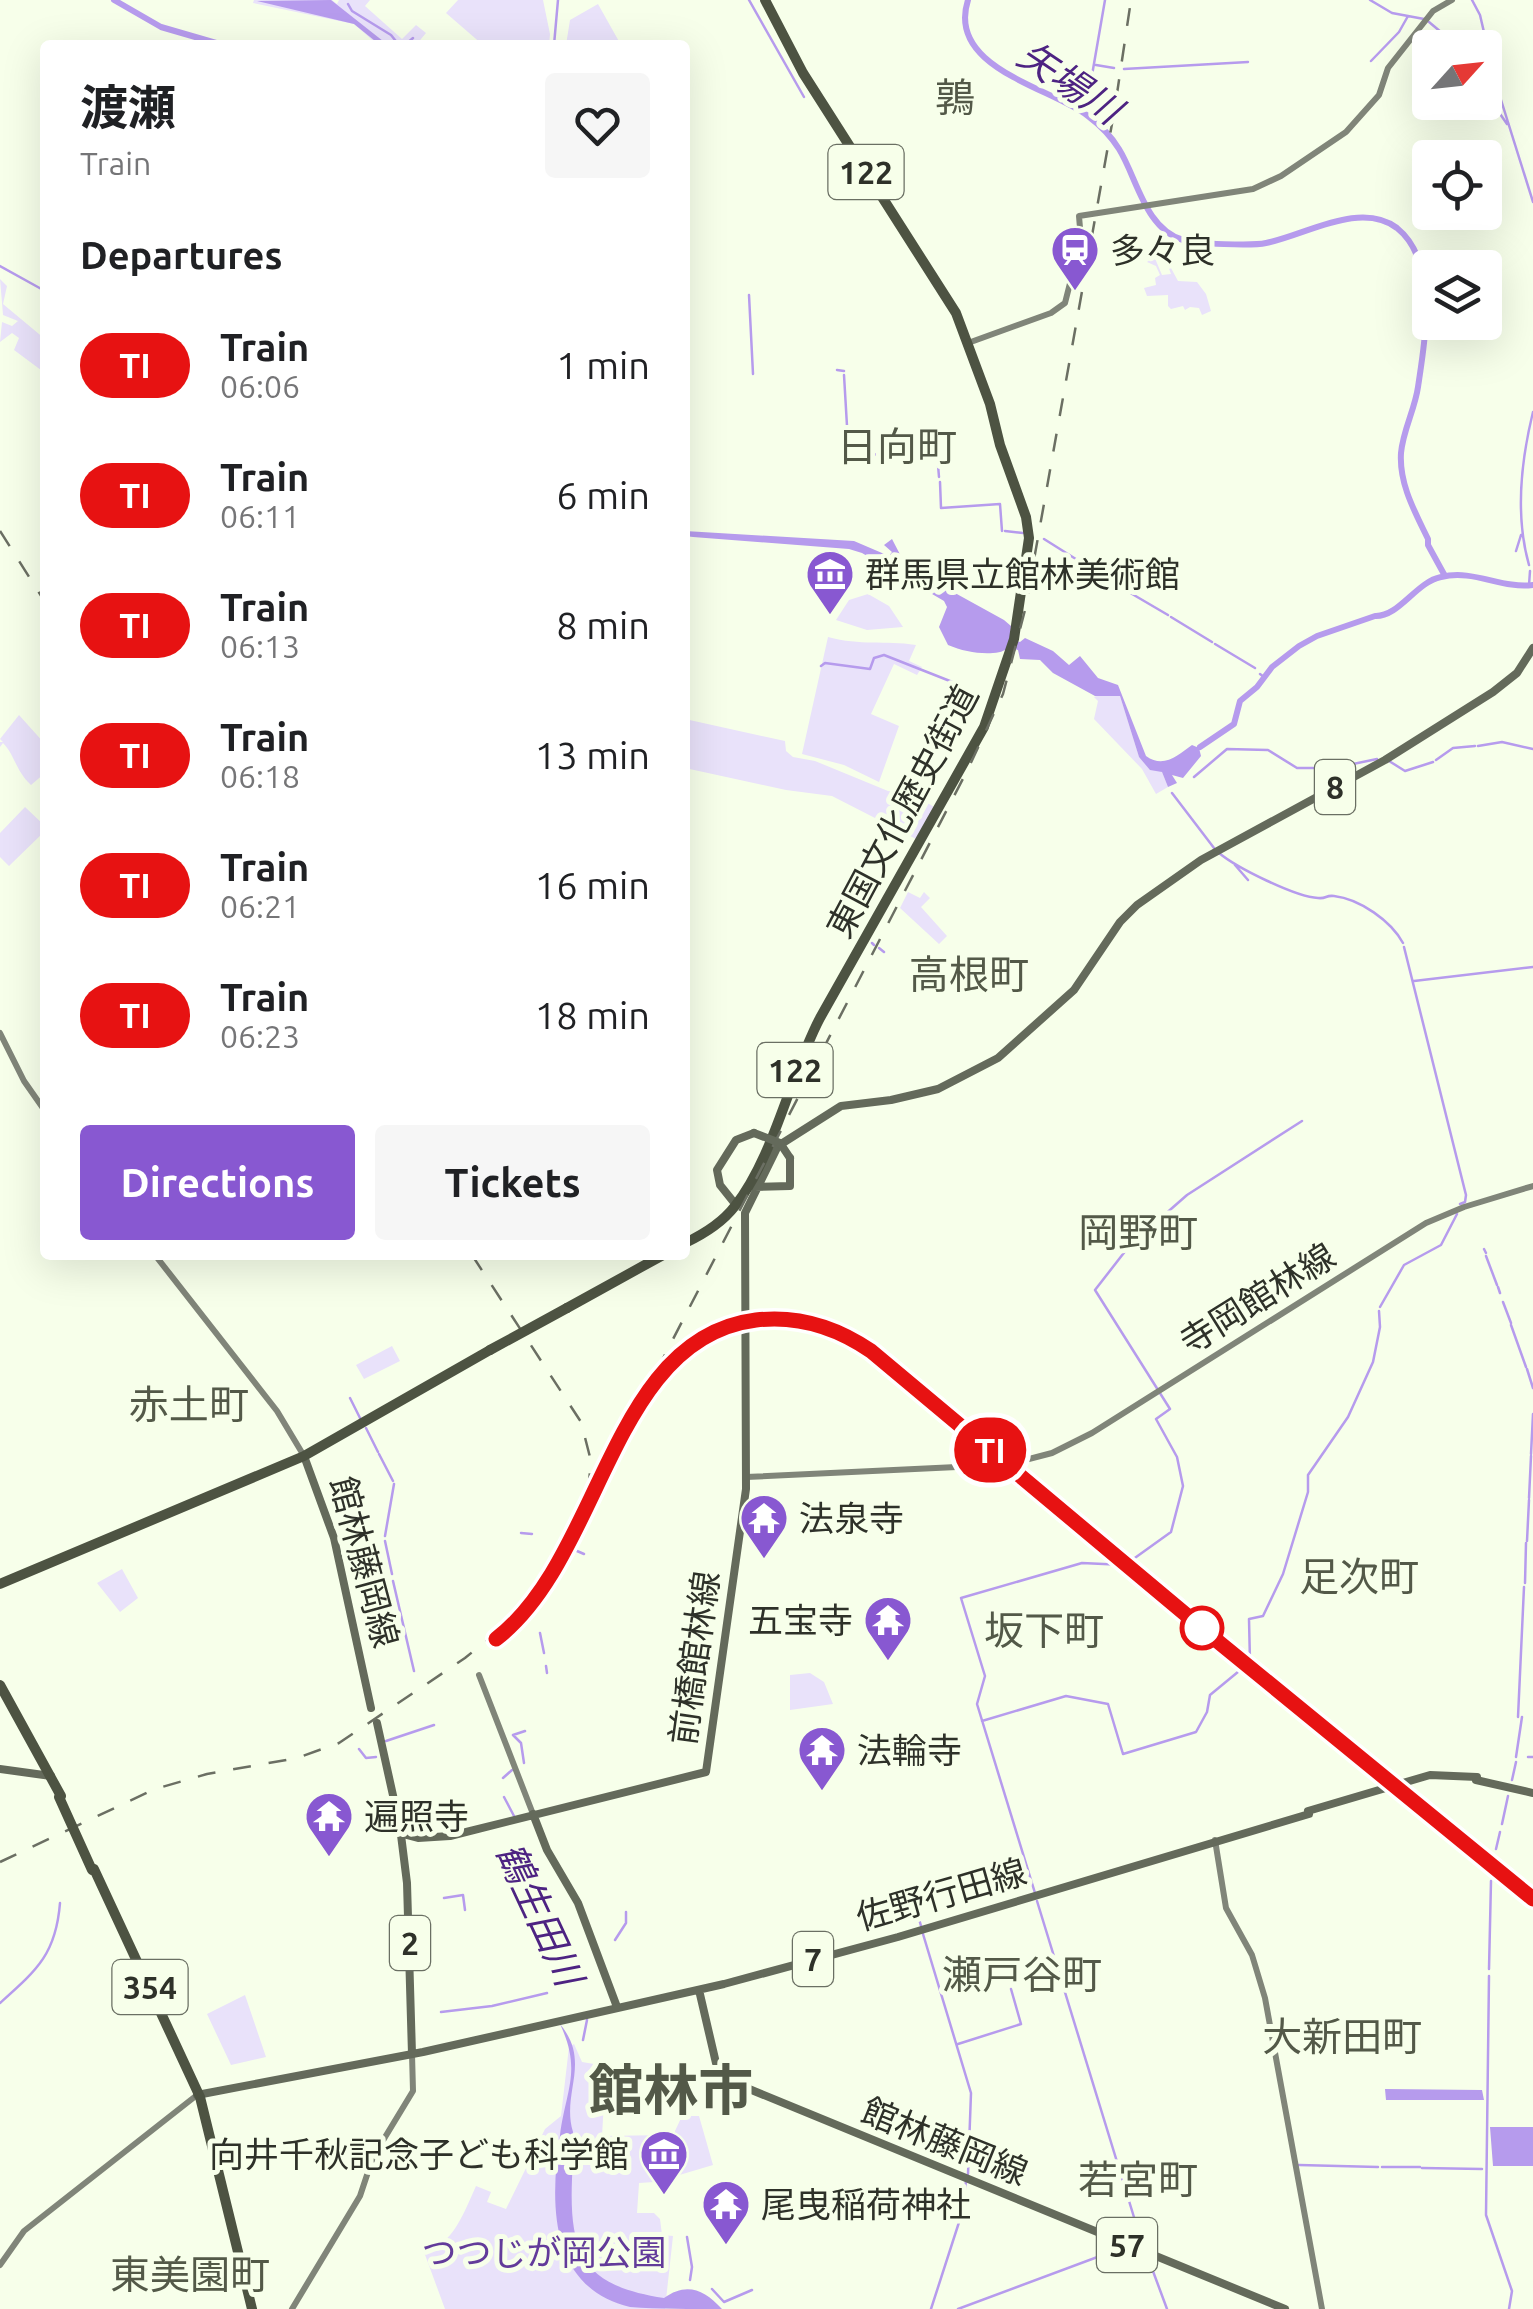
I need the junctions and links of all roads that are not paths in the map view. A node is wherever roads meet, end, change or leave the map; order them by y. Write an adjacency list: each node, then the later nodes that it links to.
1 (766, 0): 3 (highway, 東国文化歴史街道 / 122)
2 (1452, 0): 3 (main road)
3 (968, 343): 9 (highway, 東国文化歴史街道 / 122)
4 (1533, 648): 7 (main road, 8)
5 (0, 1033): 6 (main road)
6 (40, 1104)
7 (756, 1186): 9 (main road, bridge); 16 (main road, 前橋館林線)
8 (1533, 1186): 14 (main road, 寺岡館林線)
9 (736, 1205): 10 (highway, 東国文化歴史街道 / 122)
10 (690, 1241)
11 (159, 1260): 13 (main road)
12 (654, 1260): 13 (highway, bridge)
13 (304, 1456): 17 (highway); 20 (main road, 館林藤岡線)
14 (1014, 1463)
15 (999, 1465): 16 (main road)
16 (746, 1477): 25 (main road, 前橋館林線)
17 (0, 1584)
18 (479, 1675): 25 (main road)
19 (0, 1687): 23 (highway, 354)
20 (372, 1707)
21 (376, 1724): 26 (main road)
22 (0, 1769): 23 (main road)
23 (50, 1776): 31 (highway, 354, bridge)
24 (1533, 1791): 27 (main road, 佐野行田線 / 7, bridge)
25 (533, 1814): 26 (main road, 前橋館林線); 29 (main road)
26 (399, 1833): 30 (main road, 2)
27 (1216, 1841): 28 (main road, 佐野行田線 / 7); 36 (main road)
28 (699, 1990): 29 (main road, 佐野行田線 / 7); 35 (main road, 館林藤岡線 / 57)
29 (616, 2008): 30 (main road, 佐野行田線 / 7)
30 (412, 2054): 31 (main road); 34 (main road)
31 (198, 2095): 32 (main road); 33 (highway, 354)
32 (0, 2265)
33 (251, 2309)
34 (292, 2309)
35 (1285, 2309)
36 (1322, 2309)

